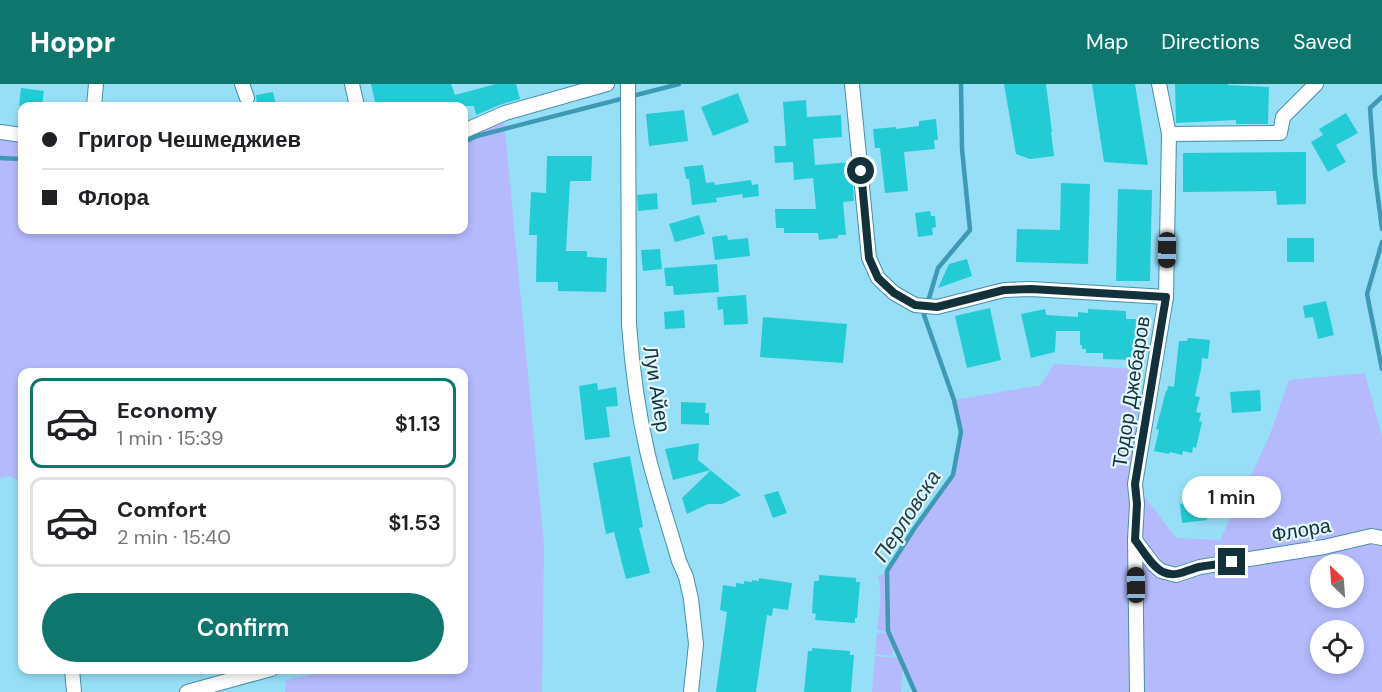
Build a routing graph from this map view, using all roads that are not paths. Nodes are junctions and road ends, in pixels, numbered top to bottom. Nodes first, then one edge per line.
1 (96, 84) edge
2 (242, 84) edge
3 (352, 84) edge
4 (607, 84) edge
5 (852, 84) edge
6 (1159, 84) edge
7 (1316, 84) edge
8 (628, 93) edge
9 (248, 98) dead end
10 (94, 102) edge
11 (356, 102) edge
12 (468, 129) edge
13 (0, 132) edge
14 (18, 134) edge
15 (1169, 134) junction
16 (1166, 297) junction
17 (1382, 538) edge
18 (1135, 540) junction
19 (72, 674) edge
20 (253, 674) edge
21 (74, 692) edge
22 (187, 692) edge
23 (691, 692) edge
24 (1137, 692) edge

1 - 10 street
2 - 9 street
3 - 11 street
4 - 12 street
5 - 16 street
6 - 15 street, Тодор Джебаров
7 - 15 street
8 - 23 street, Луи Айер
13 - 14 street
15 - 16 street, Тодор Джебаров
16 - 18 street, Тодор Джебаров
17 - 18 street, Флора
18 - 24 street, Тодор Джебаров
19 - 21 street
20 - 22 street

